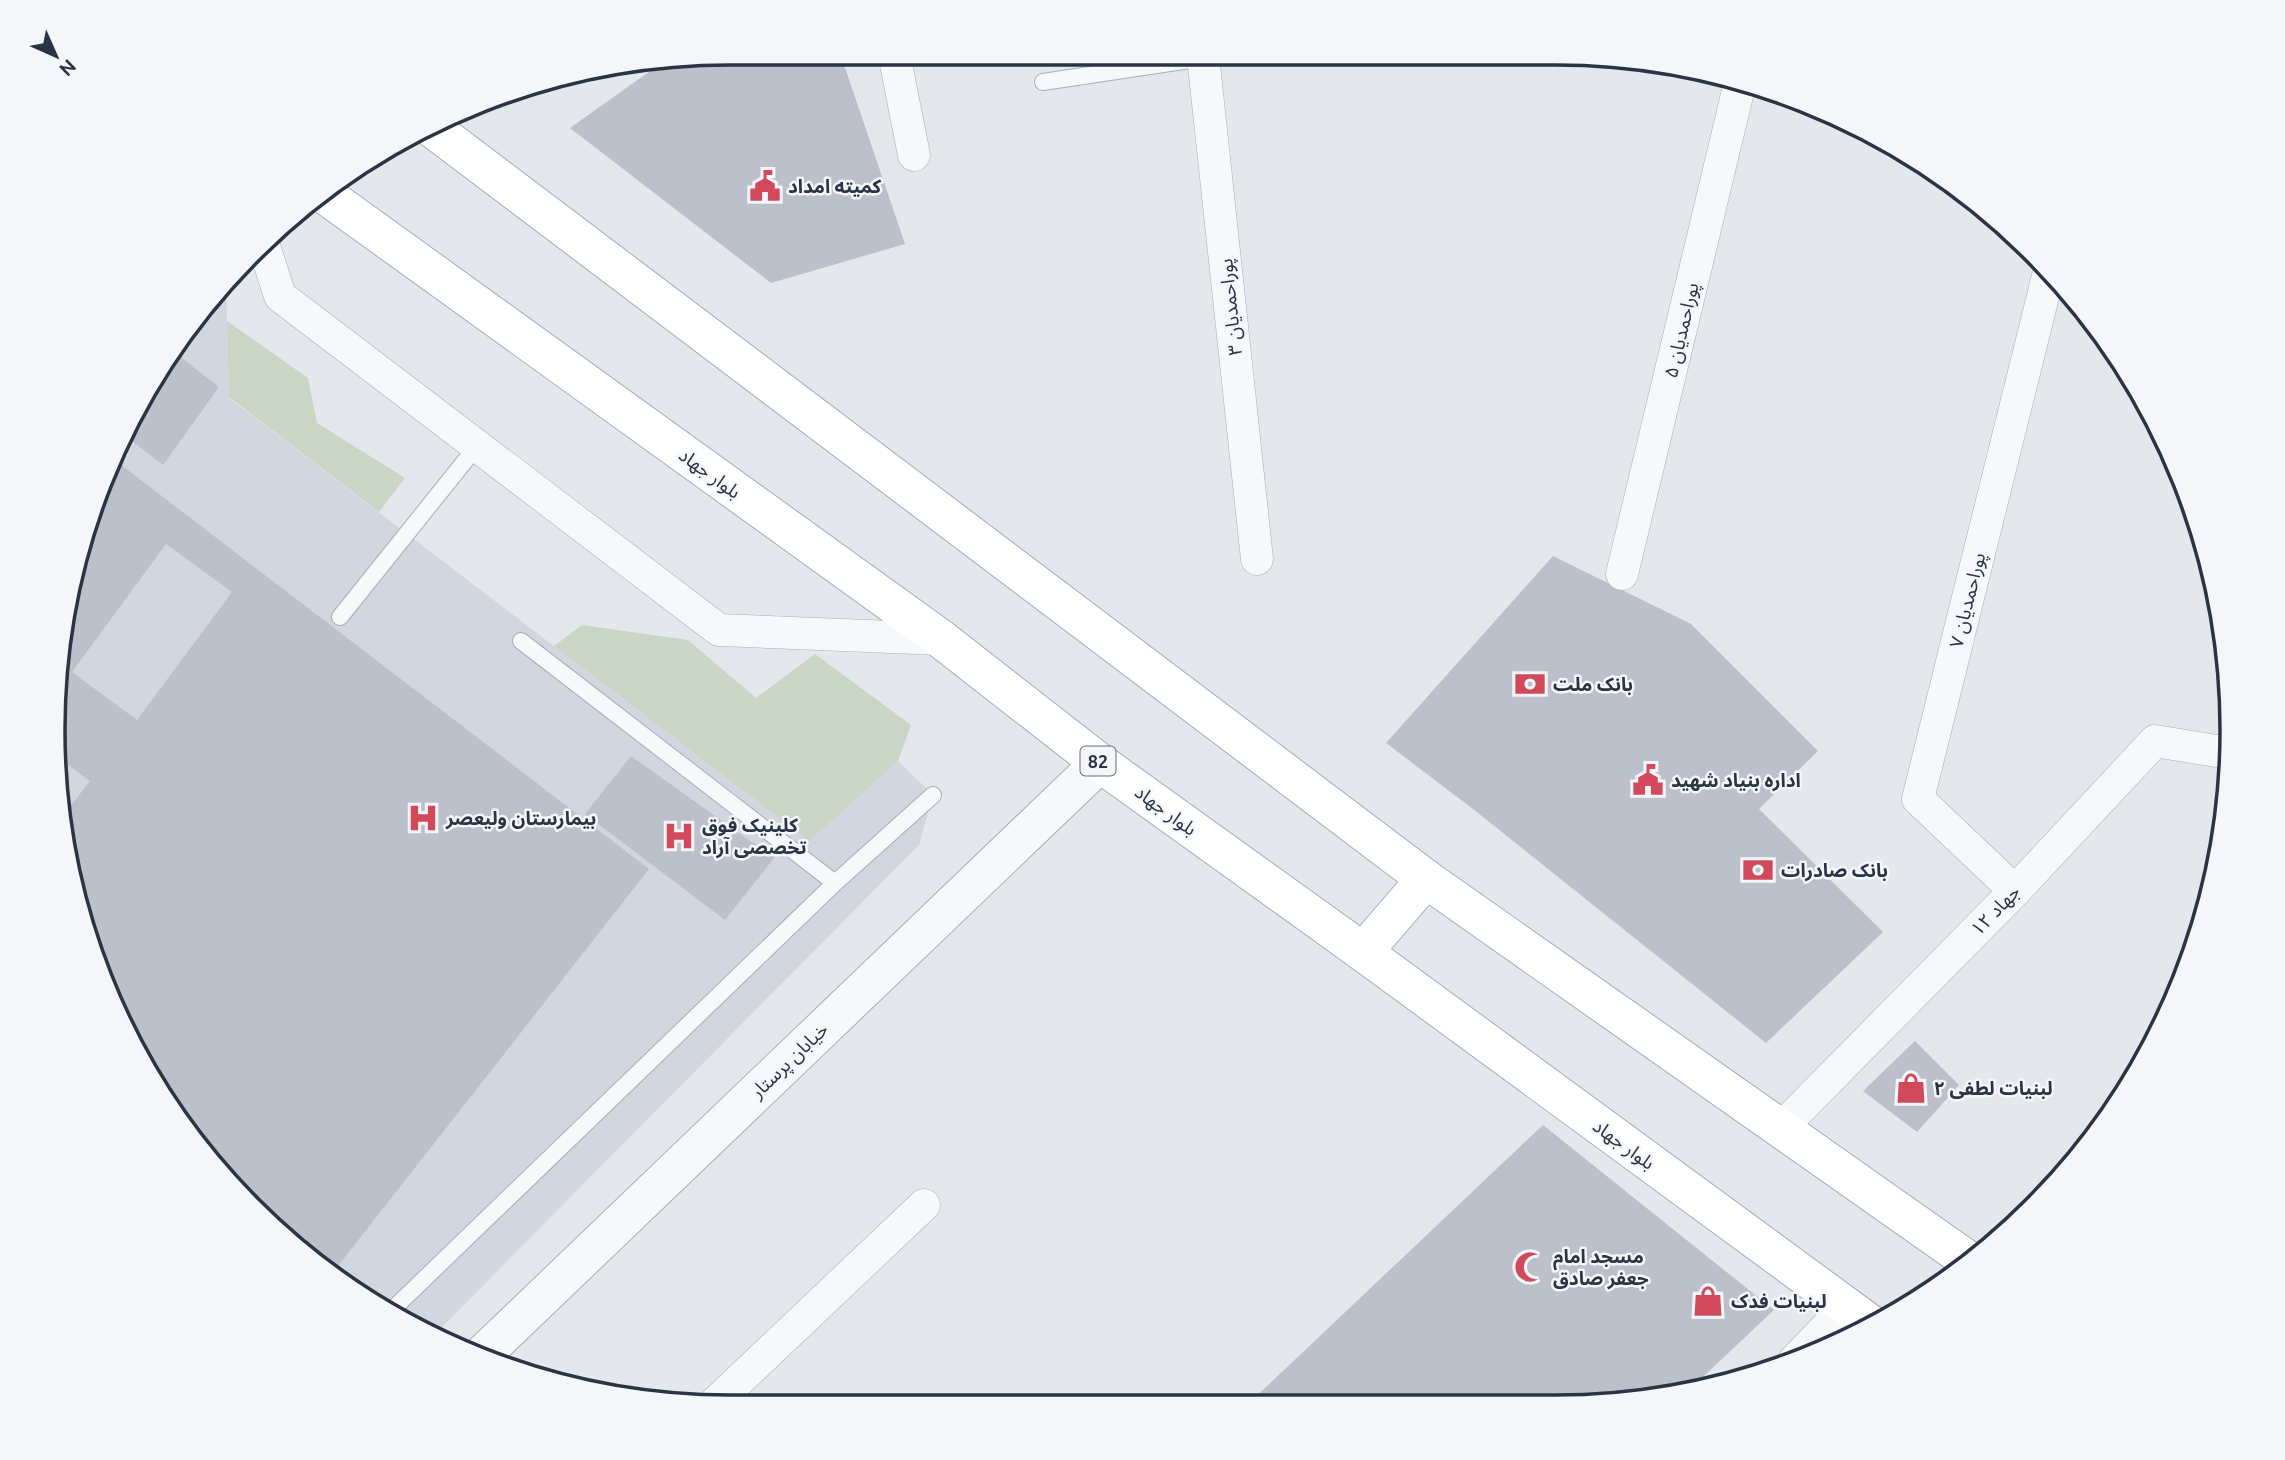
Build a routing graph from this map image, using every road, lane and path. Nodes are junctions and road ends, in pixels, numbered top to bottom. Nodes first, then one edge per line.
1 (896, 65) edge
2 (1152, 65) edge
3 (1204, 65) edge
4 (1043, 82) dead end
5 (1738, 90) edge
6 (438, 132) edge
7 (914, 155) dead end
8 (330, 198) edge
9 (267, 254) edge
10 (2046, 282) edge
11 (477, 446) junction
12 (1257, 559) dead end
13 (1622, 574) dead end
14 (340, 617) dead end
15 (941, 639) junction
16 (521, 641) dead end
17 (2220, 751) edge
18 (1100, 763) junction
19 (933, 795) dead end
20 (1426, 879) junction
21 (835, 884) junction
22 (2014, 891) junction
23 (1363, 952) junction
24 (1779, 1130) junction
25 (924, 1205) dead end
26 (1962, 1256) edge
27 (396, 1306) edge
28 (1859, 1317) edge
29 (1834, 1334) edge
30 (488, 1350) edge
31 (724, 1395) edge

1 - 7 street
2 - 4 lane
3 - 12 street, پوراحمدیان ۳
5 - 13 street, پوراحمدیان ۵
6 - 20 main road
8 - 15 main road, بلوار جهاد / 82
9 - 11 street
10 - 22 street, پوراحمدیان ۷
11 - 14 lane
11 - 15 street
15 - 18 main road, بلوار جهاد / 82
16 - 21 lane
17 - 22 street, جهاد ۱۲
18 - 23 main road, بلوار جهاد / 82
18 - 30 street, خیابان پرستار
19 - 21 lane
20 - 23 main road
20 - 24 main road
21 - 27 lane
22 - 24 street, جهاد ۱۲
23 - 28 main road, بلوار جهاد / 82
24 - 26 main road
25 - 31 street
28 - 29 street

